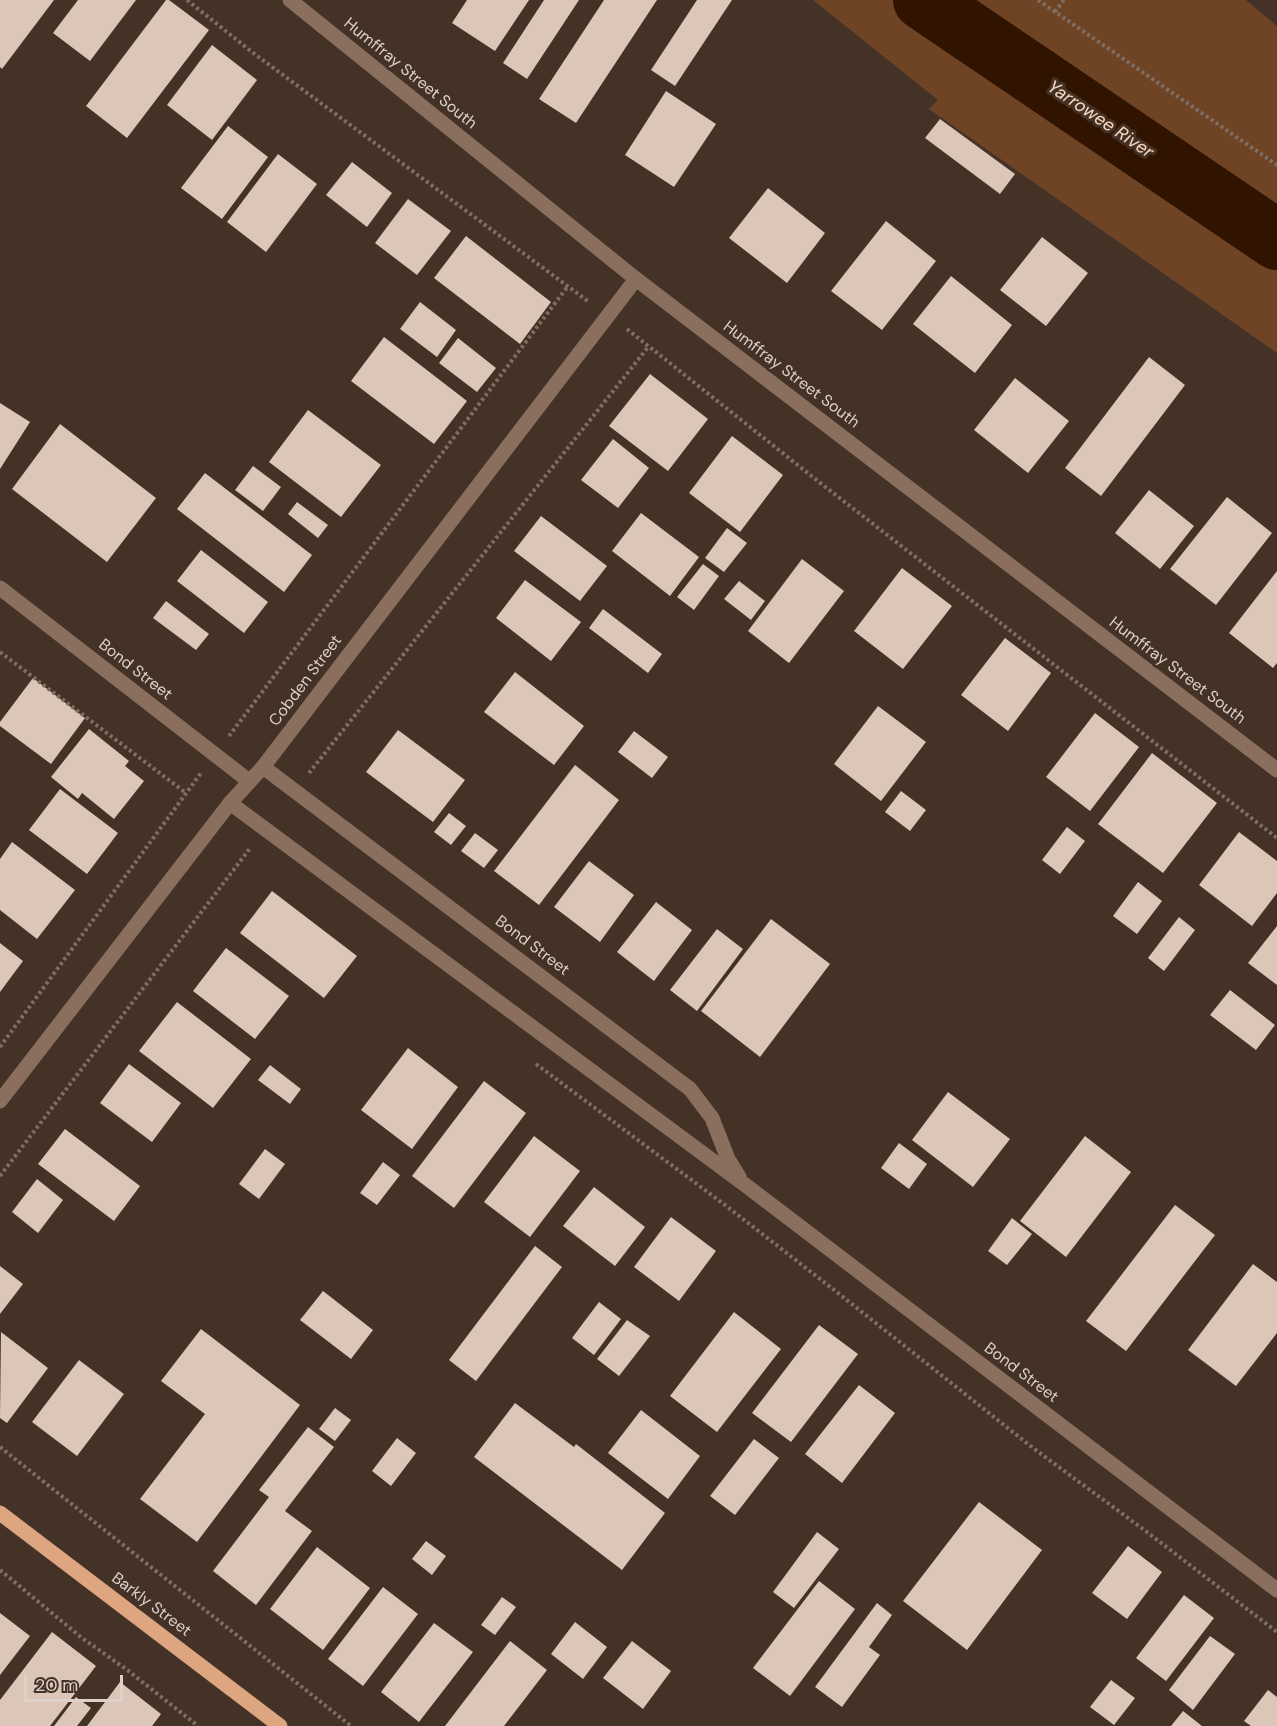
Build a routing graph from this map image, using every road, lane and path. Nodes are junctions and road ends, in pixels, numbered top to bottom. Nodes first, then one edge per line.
1 (187, 0) edge
2 (290, 0) edge
3 (1038, 0) edge
4 (1064, 0) edge
5 (1054, 12) junction
6 (1277, 165) edge
7 (636, 279) junction
8 (0, 588) edge
9 (0, 652) edge
10 (215, 755) junction
11 (263, 767) junction
12 (1277, 770) edge
13 (249, 781) junction
14 (295, 791) junction
15 (186, 793) junction
16 (231, 802) junction
17 (266, 828) junction
18 (1277, 838) edge
19 (0, 1047) edge
20 (0, 1101) edge
21 (0, 1176) edge
22 (744, 1184) junction
23 (725, 1205) dead end
24 (0, 1447) edge
25 (0, 1513) edge
26 (0, 1570) edge
27 (1277, 1590) edge
28 (1277, 1632) edge
29 (198, 1726) edge
30 (280, 1726) edge
31 (351, 1726) edge

1 - 10 path
2 - 7 street, Humffray Street South
3 - 5 path
4 - 5 path
5 - 6 path
7 - 11 street, Cobden Street
7 - 12 street, Humffray Street South
8 - 10 street, Bond Street
9 - 15 path
10 - 13 street, Bond Street
10 - 15 path
11 - 13 street, Cobden Street
11 - 14 street, Bond Street
13 - 16 street, Cobden Street
14 - 18 path
14 - 22 street, Bond Street
15 - 19 path
16 - 17 street, Bond Street
16 - 20 street, Cobden Street
17 - 21 path
17 - 22 street, Bond Street
22 - 27 street, Bond Street
23 - 28 path
24 - 31 path
25 - 30 main road, Barkly Street
26 - 29 path

